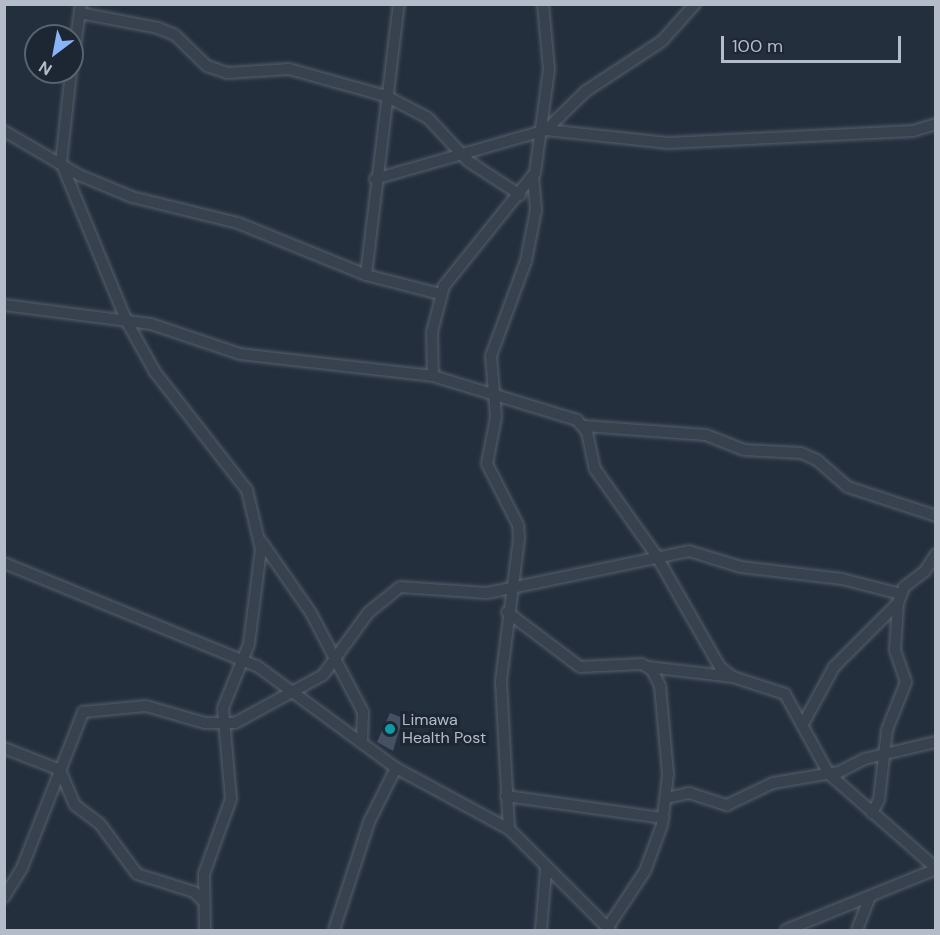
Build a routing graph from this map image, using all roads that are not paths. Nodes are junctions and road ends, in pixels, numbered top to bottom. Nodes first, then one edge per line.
1 (399, 4) edge
2 (543, 4) edge
3 (695, 4) edge
4 (80, 9) edge
5 (78, 24) edge
6 (70, 84) edge
7 (386, 96) junction
8 (936, 124) edge
9 (4, 131) edge
10 (542, 131) junction
11 (465, 156) junction
12 (61, 162) junction
13 (533, 176) junction
14 (375, 179) junction
15 (520, 195) junction
16 (366, 275) junction
17 (440, 294) junction
18 (4, 305) edge
19 (126, 320) junction
20 (433, 376) junction
21 (495, 399) junction
22 (585, 426) junction
23 (936, 516) edge
24 (256, 535) junction
25 (936, 554) edge
26 (656, 555) junction
27 (4, 563) edge
28 (511, 586) junction
29 (899, 599) junction
30 (507, 612) junction
31 (249, 644) junction
32 (241, 658) junction
33 (336, 662) junction
34 (257, 666) junction
35 (648, 666) junction
36 (733, 676) junction
37 (293, 693) junction
38 (803, 724) junction
39 (224, 725) junction
40 (936, 742) edge
41 (362, 743) junction
42 (4, 748) edge
43 (881, 757) junction
44 (396, 768) junction
45 (60, 770) junction
46 (829, 774) junction
47 (506, 796) junction
48 (667, 798) junction
49 (872, 813) junction
50 (663, 818) junction
51 (509, 829) junction
52 (936, 868) edge
53 (546, 869) junction
54 (4, 897) edge
55 (869, 898) junction
56 (202, 900) junction
57 (607, 929) edge
58 (205, 930) edge
59 (334, 930) edge
60 (541, 930) edge
61 (786, 930) edge
62 (857, 930) edge

1 - 7 street
2 - 10 street
3 - 10 street
4 - 5 street
4 - 7 street
6 - 12 street
7 - 11 street
7 - 14 street
8 - 10 street
9 - 12 street
10 - 11 street
10 - 13 street
11 - 14 street
11 - 15 street
12 - 16 street
12 - 19 street
13 - 15 street
13 - 21 street
14 - 16 street
15 - 17 street
16 - 17 street
17 - 20 street
18 - 19 street
19 - 20 street
19 - 24 street
20 - 21 street
21 - 22 street
21 - 28 street
22 - 23 street
22 - 26 street
24 - 31 street
24 - 33 street
25 - 29 street
26 - 28 street
26 - 29 street
26 - 36 street
27 - 32 street
28 - 30 street
28 - 33 street
29 - 38 street
29 - 43 street
30 - 35 street
30 - 47 street
31 - 32 street
31 - 34 street
32 - 34 street
32 - 39 street
33 - 37 street
33 - 41 street
34 - 37 street
35 - 36 street
35 - 48 street
36 - 38 street
37 - 39 street
37 - 41 street
38 - 46 street
39 - 45 street
39 - 56 street
40 - 43 street
41 - 44 street
42 - 45 street
43 - 46 street
43 - 49 street
44 - 51 street
44 - 59 street
45 - 54 street
45 - 56 street
46 - 48 street
46 - 49 street
47 - 50 street
47 - 51 street
48 - 50 street
49 - 52 street
50 - 57 street
51 - 53 street
52 - 55 street
53 - 57 street
53 - 60 street
55 - 61 street
55 - 62 street
56 - 58 street

